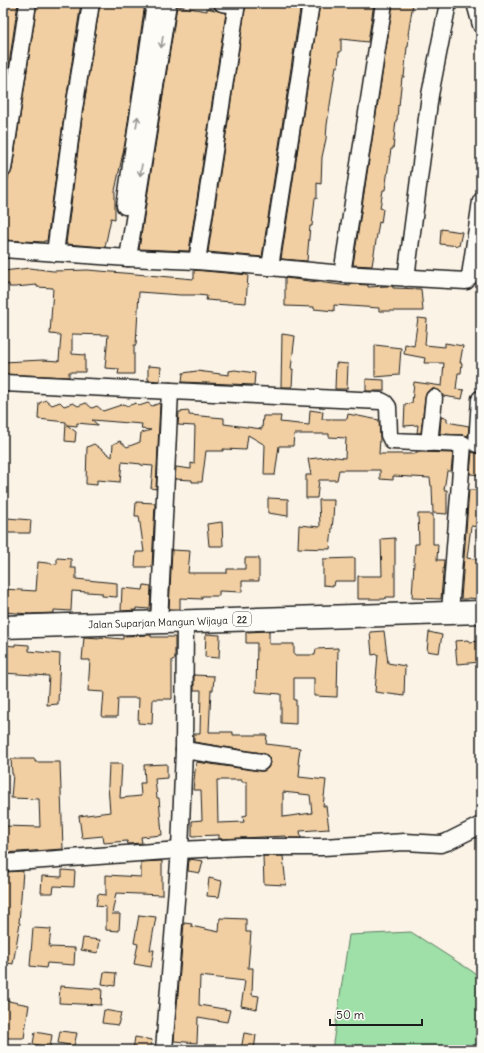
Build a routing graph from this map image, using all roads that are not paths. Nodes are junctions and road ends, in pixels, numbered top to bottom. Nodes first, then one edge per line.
1 (28, 3) edge
2 (91, 3) edge
3 (155, 3) edge
4 (168, 3) edge
5 (311, 3) edge
6 (384, 3) edge
7 (448, 3) edge
8 (475, 3) edge
9 (232, 4) edge
10 (481, 25) edge
11 (3, 170) edge
12 (481, 202) edge
13 (3, 249) edge
14 (56, 253) junction
15 (122, 258) junction
16 (197, 261) junction
17 (270, 267) junction
18 (342, 274) junction
19 (406, 278) junction
20 (3, 383) edge
21 (170, 391) junction
22 (434, 398) dead end
23 (480, 400) dead end
24 (429, 443) junction
25 (474, 444) edge
26 (450, 612) junction
27 (481, 612) edge
28 (185, 621) junction
29 (159, 623) junction
30 (3, 627) edge
31 (184, 750) junction
32 (261, 762) dead end
33 (481, 824) edge
34 (180, 850) junction
35 (3, 863) edge
36 (164, 1050) edge

1 - 11 street
2 - 14 street
15 -> 3 street
4 -> 15 street
5 - 17 street
6 - 18 street
7 - 19 street
8 - 10 street
9 - 16 street
12 - 19 street
13 - 14 street
14 - 15 street
15 - 16 street
16 - 17 street
17 - 18 street
18 - 19 street
20 - 21 street
21 - 24 street
21 - 29 street
22 - 24 street
23 - 25 street
24 - 25 street
25 - 26 street
26 - 27 highway, Jalan Suparjan Mangun Wijaya / 22
26 - 28 highway, Jalan Suparjan Mangun Wijaya / 22
28 - 29 highway, Jalan Suparjan Mangun Wijaya / 22
28 - 31 street
29 - 30 highway, Jalan Suparjan Mangun Wijaya / 22
31 - 32 street
31 - 34 street
33 - 34 street
34 - 35 street
34 - 36 street

